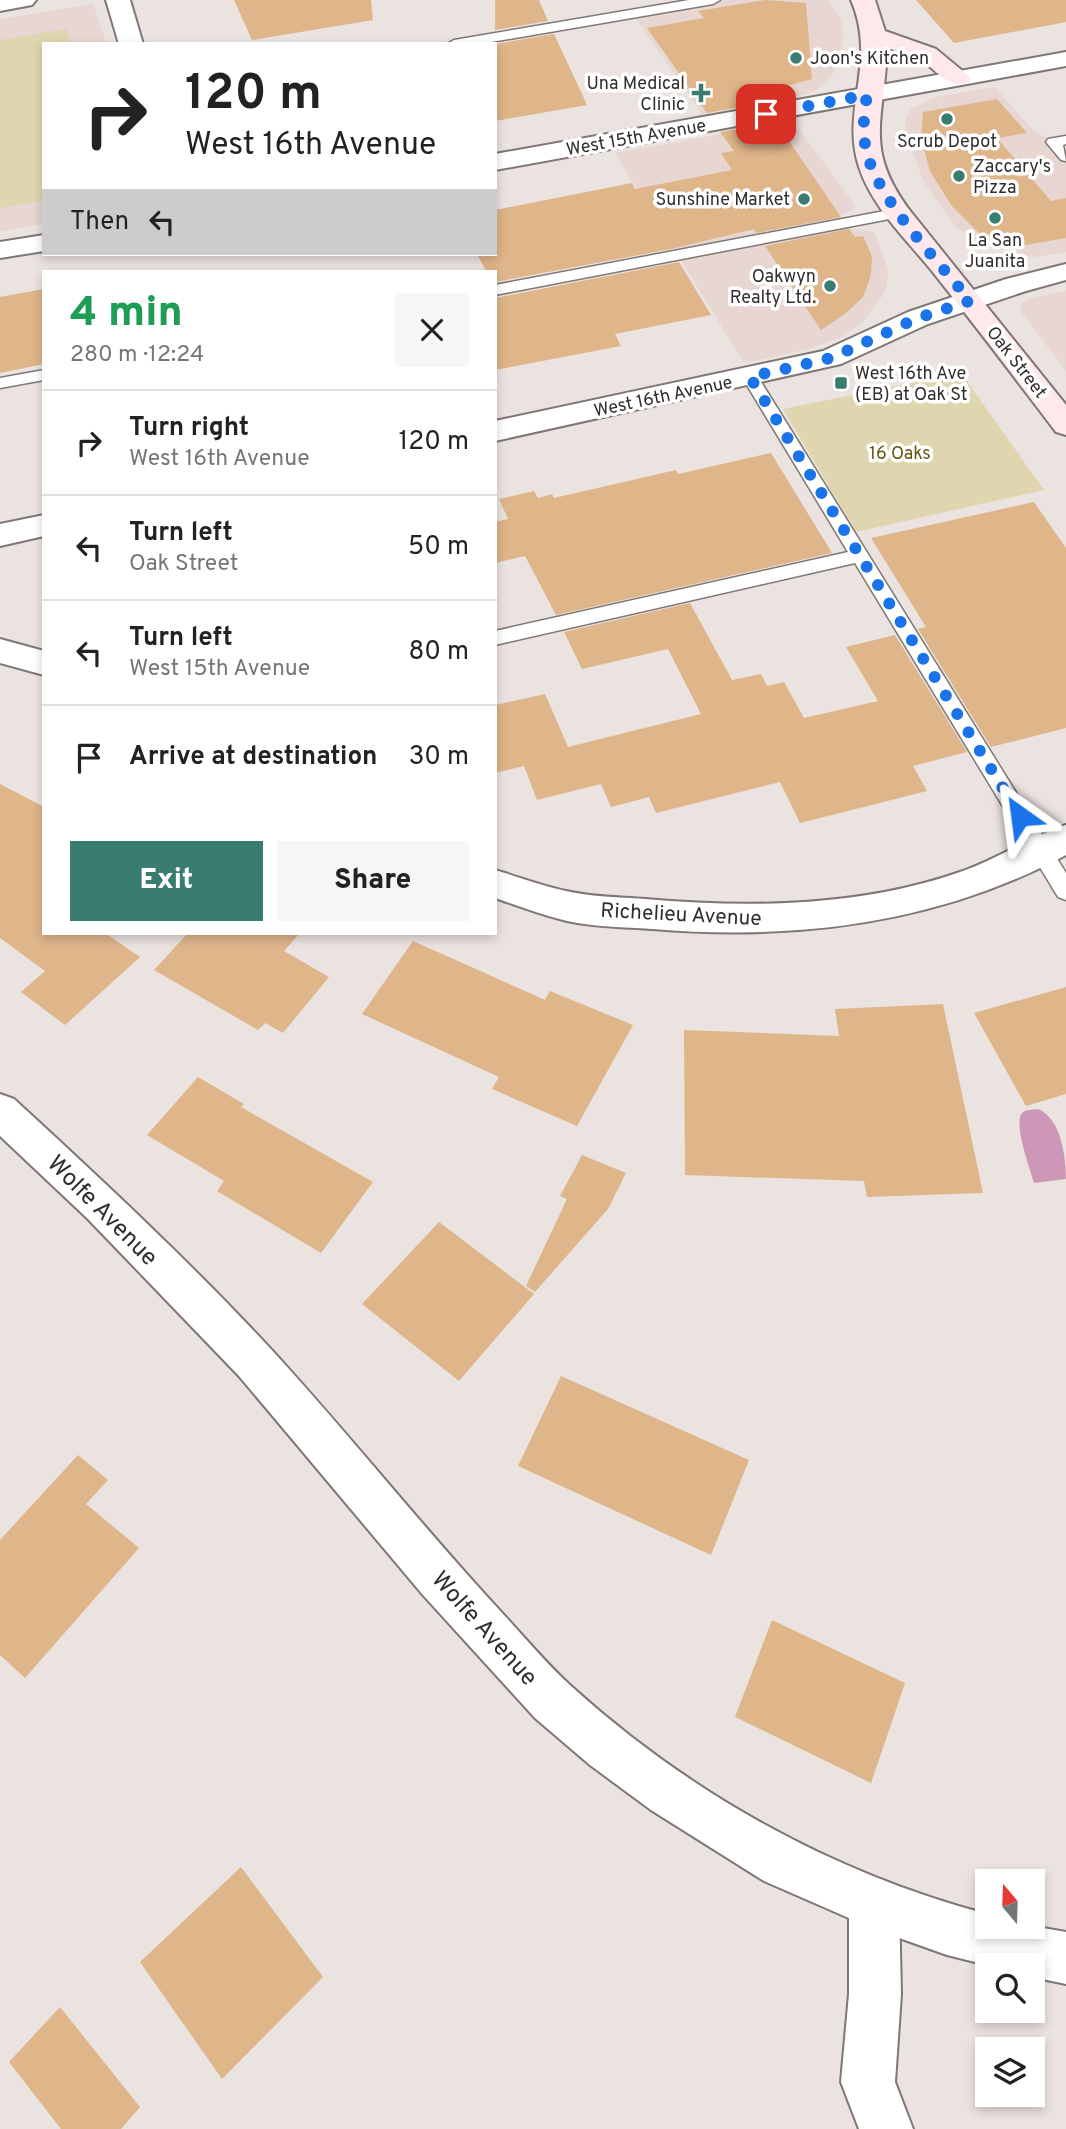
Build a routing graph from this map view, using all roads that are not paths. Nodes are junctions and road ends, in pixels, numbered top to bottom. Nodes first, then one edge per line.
1 (24, 0) edge
2 (118, 0) edge
3 (713, 0) edge
4 (863, 0) edge
5 (0, 4) edge
6 (876, 36) junction
7 (130, 42) edge
8 (466, 42) edge
9 (1066, 59) edge
10 (959, 78) junction
11 (867, 95) junction
12 (1066, 140) edge
13 (1066, 157) edge
14 (497, 162) edge
15 (900, 213) junction
16 (42, 243) edge
17 (0, 250) edge
18 (1066, 272) edge
19 (497, 290) edge
20 (970, 301) junction
21 (42, 375) edge
22 (750, 377) junction
23 (0, 383) edge
24 (1066, 425) edge
25 (497, 431) edge
26 (42, 525) edge
27 (0, 534) edge
28 (861, 555) junction
29 (497, 638) edge
30 (0, 651) edge
31 (42, 662) edge
32 (1054, 846) edge
33 (497, 885) edge
34 (1066, 891) edge
35 (0, 1111) edge
36 (874, 1904) junction
37 (1066, 1958) edge
38 (886, 2129) edge

1 - 5 street
2 - 7 street
3 - 8 lane
4 - 6 main road, Oak Street
6 - 10 main road
6 - 11 main road, Oak Street
9 - 10 street, West 15th Avenue
10 - 11 street, West 15th Avenue
11 - 14 street, West 15th Avenue
11 - 15 main road, Oak Street
12 - 13 lane
15 - 19 lane
15 - 20 main road, Oak Street
16 - 17 street
18 - 20 street, West 16th Avenue
20 - 22 street, West 16th Avenue
20 - 24 main road, Oak Street
21 - 23 lane
22 - 25 street, West 16th Avenue
22 - 28 lane
26 - 27 street
28 - 29 lane
28 - 32 lane
30 - 31 street
32 - 33 street, Richelieu Avenue
32 - 34 lane
35 - 36 street, Wolfe Avenue
36 - 37 street, Wolfe Avenue
36 - 38 street

